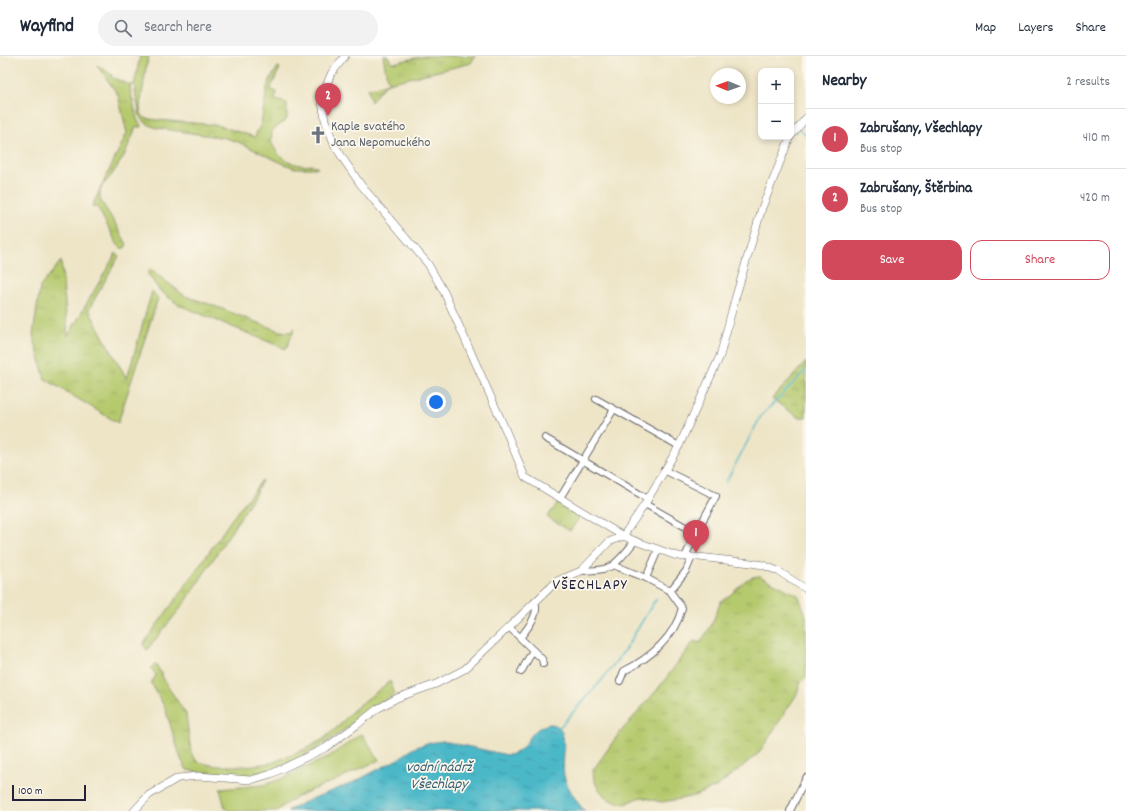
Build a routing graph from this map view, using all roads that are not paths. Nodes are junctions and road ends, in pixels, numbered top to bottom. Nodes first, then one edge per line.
1 (345, 56) edge
2 (806, 118) edge
3 (794, 132) edge
4 (789, 140) edge
5 (596, 399) dead end
6 (614, 410) junction
7 (545, 438) dead end
8 (679, 446) junction
9 (582, 460) junction
10 (664, 470) junction
11 (560, 498) junction
12 (646, 501) junction
13 (696, 533) junction
14 (623, 536) junction
15 (635, 541) junction
16 (658, 550) junction
17 (689, 557) junction
18 (613, 565) junction
19 (581, 570) junction
20 (646, 578) junction
21 (806, 589) edge
22 (670, 591) junction
23 (536, 602) junction
24 (509, 627) junction
25 (520, 638) junction
26 (533, 650) junction
27 (543, 664) dead end
28 (521, 672) dead end
29 (620, 681) dead end
30 (806, 778) edge
31 (800, 791) junction
32 (806, 794) edge
33 (134, 811) edge
34 (790, 811) edge

1 - 11 street
2 - 3 street
4 - 8 street
5 - 6 street
6 - 8 street
6 - 9 street
7 - 9 street
8 - 10 street
9 - 11 street
9 - 12 street
10 - 12 street
10 - 13 street
11 - 14 street
12 - 13 street
12 - 14 street
13 - 17 street
14 - 15 street
14 - 19 street
15 - 16 street
15 - 18 street
16 - 17 street
16 - 20 street
17 - 21 street
17 - 22 street
18 - 19 street
18 - 20 street
19 - 23 street
20 - 22 street
22 - 29 street
23 - 24 street
23 - 25 street
24 - 25 street
24 - 33 street
25 - 26 street
26 - 27 street
26 - 28 street
30 - 31 street
31 - 32 street
31 - 34 street

